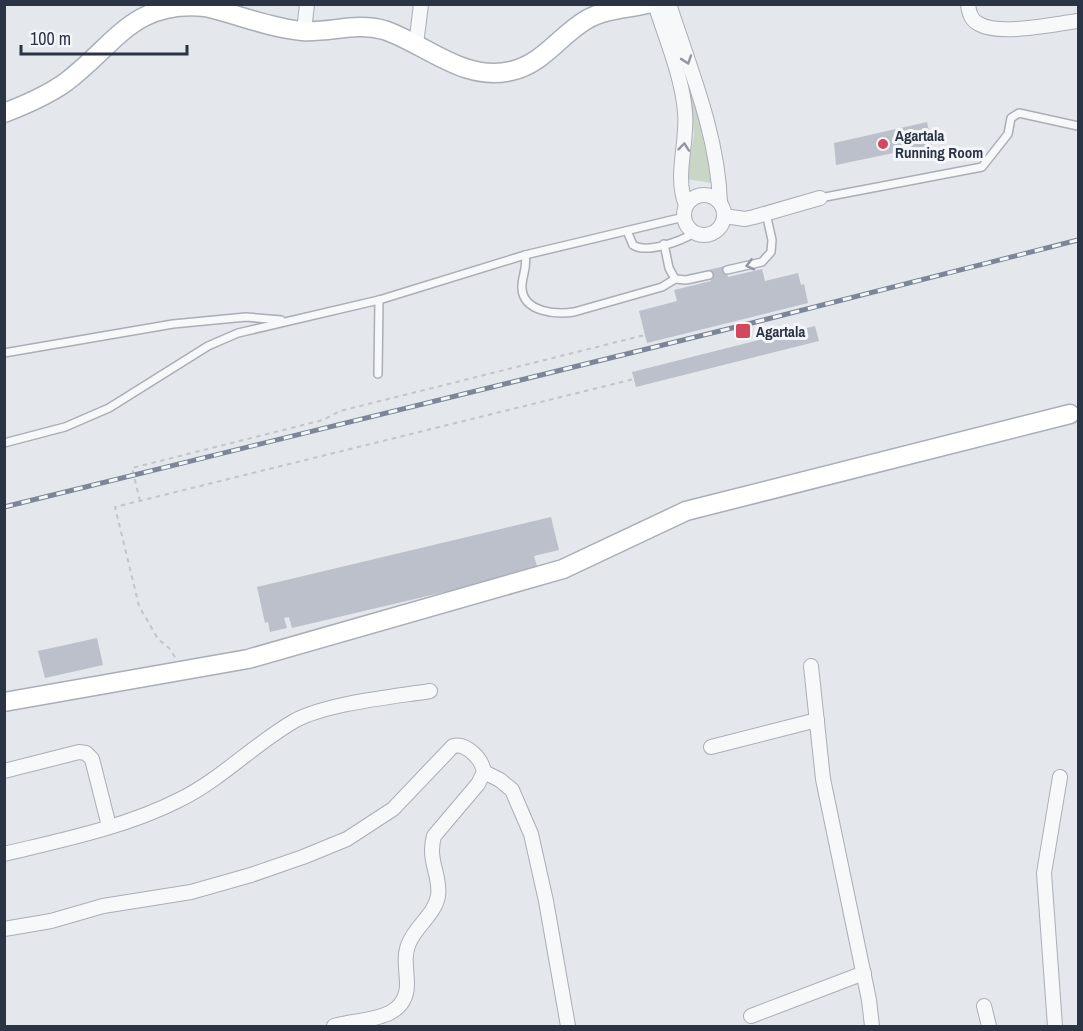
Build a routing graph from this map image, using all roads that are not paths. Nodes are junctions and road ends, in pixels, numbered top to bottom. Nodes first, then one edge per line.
1 (307, 4) edge
2 (421, 4) edge
3 (655, 4) edge
4 (669, 4) edge
5 (968, 4) edge
6 (646, 5) edge
7 (205, 6) edge
8 (1078, 21) edge
9 (304, 31) junction
10 (416, 45) junction
11 (4, 113) edge
12 (1078, 126) edge
13 (820, 198) joint
14 (722, 210) junction
15 (685, 211) junction
16 (766, 213) junction
17 (627, 231) junction
18 (694, 232) junction
19 (664, 244) junction
20 (525, 255) junction
21 (727, 270) dead end
22 (709, 275) dead end
23 (675, 279) junction
24 (379, 300) junction
25 (286, 321) junction
26 (4, 353) edge
27 (378, 374) dead end
28 (1070, 414) dead end
29 (4, 443) edge
30 (811, 666) dead end
31 (430, 691) dead end
32 (4, 702) edge
33 (817, 720) junction
34 (711, 747) dead end
35 (4, 771) edge
36 (484, 772) junction
37 (1060, 777) dead end
38 (109, 826) junction
39 (4, 854) edge
40 (4, 929) edge
41 (864, 973) junction
42 (984, 1006) dead end
43 (751, 1016) dead end
44 (334, 1026) edge
45 (568, 1026) edge
46 (872, 1026) edge
47 (989, 1026) edge
48 (1055, 1026) edge

1 - 9 street
2 - 10 street
15 -> 3 street
4 -> 14 street
5 - 8 street
6 - 10 street
7 - 9 street
7 - 11 street
9 - 10 street
12 - 13 lane
13 - 16 street
14 - 15 street
14 - 16 street
14 - 18 street
15 - 17 lane
15 - 18 street
16 -> 21 lane
17 - 19 lane
17 - 20 lane
18 - 19 lane
19 - 23 lane
20 - 23 lane
20 - 24 lane
22 - 23 lane
24 - 25 lane
24 - 27 lane
25 - 26 lane
25 - 29 lane
28 - 32 street
30 - 33 street
31 - 38 street
33 - 34 street
33 - 41 street
35 - 38 street
36 - 40 street
36 - 44 street
36 - 45 street
37 - 48 street
38 - 39 street
41 - 43 street
41 - 46 street
42 - 47 street

